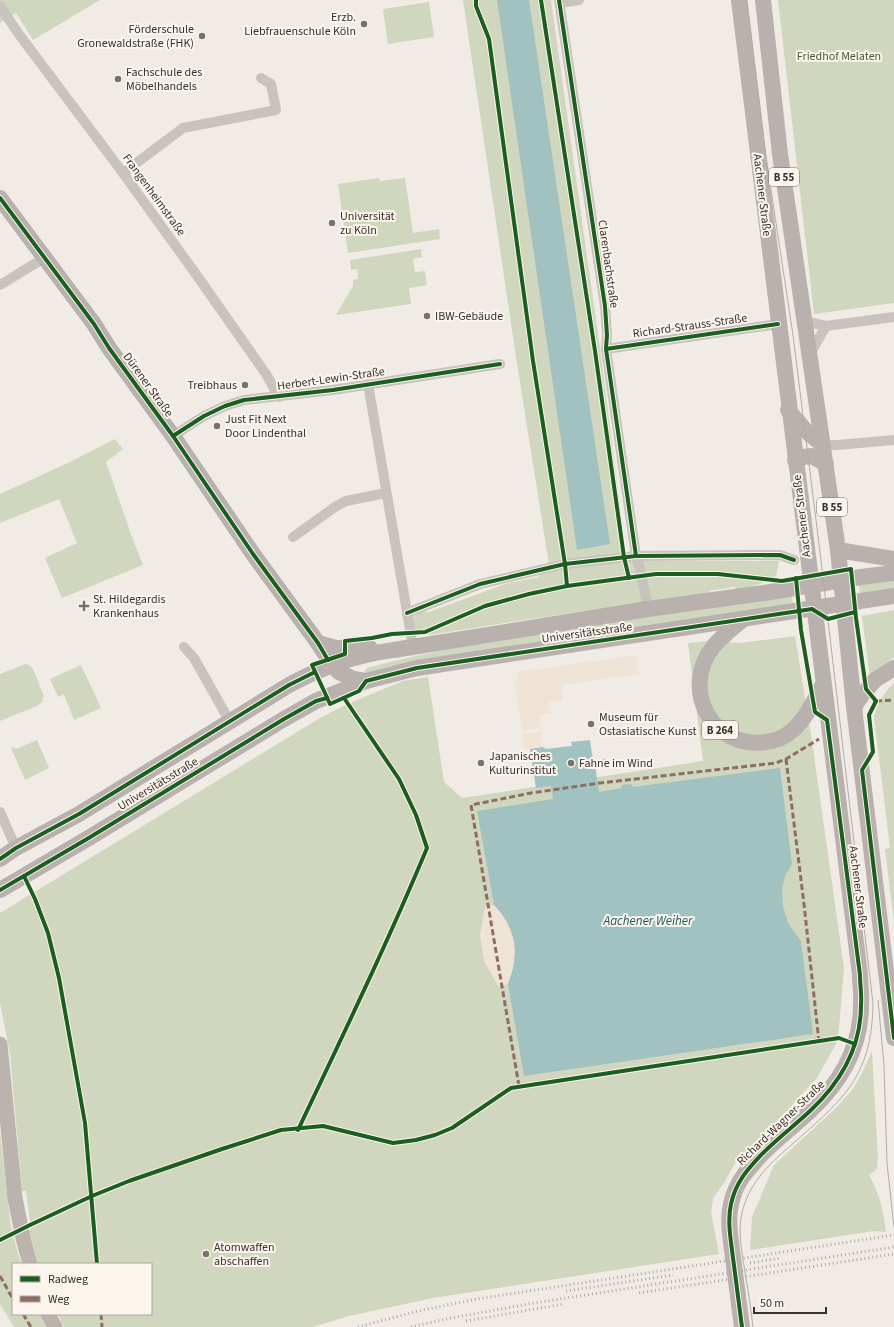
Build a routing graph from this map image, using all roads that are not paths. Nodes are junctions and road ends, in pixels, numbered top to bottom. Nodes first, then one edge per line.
1 (579, 0) edge
2 (738, 0) edge
3 (763, 0) edge
4 (560, 1) edge
5 (1, 11) edge
6 (261, 78) dead end
7 (123, 173) junction
8 (0, 198) edge
9 (44, 258) junction
10 (0, 284) edge
11 (894, 317) edge
12 (804, 321) junction
13 (778, 324) junction
14 (826, 326) junction
15 (606, 349) junction
16 (810, 354) junction
17 (500, 364) dead end
18 (368, 384) junction
19 (279, 397) junction
20 (788, 410) junction
21 (173, 436) junction
22 (894, 440) edge
23 (824, 445) junction
24 (795, 460) junction
25 (826, 464) junction
26 (386, 493) junction
27 (293, 537) dead end
28 (838, 550) junction
29 (636, 556) junction
30 (894, 559) edge
31 (794, 560) dead end
32 (894, 573) edge
33 (841, 580) junction
34 (809, 586) junction
35 (894, 596) edge
36 (843, 604) junction
37 (648, 609) junction
38 (812, 609) junction
39 (407, 613) junction
40 (742, 620) junction
41 (318, 643) junction
42 (184, 647) dead end
43 (406, 648) junction
44 (366, 655) junction
45 (332, 665) junction
46 (894, 668) edge
47 (366, 681) junction
48 (822, 686) junction
49 (316, 701) junction
50 (854, 706) junction
51 (230, 722) junction
52 (0, 812) edge
53 (79, 814) junction
54 (87, 839) junction
55 (16, 848) junction
56 (0, 859) edge
57 (0, 890) edge
58 (894, 1038) edge
59 (0, 1044) edge
60 (852, 1055) joint
61 (30, 1263) edge
62 (49, 1315) edge
63 (55, 1327) edge
64 (742, 1327) edge

1 - 4 street
2 - 13 main road, Aachener Straße / B 55
3 - 12 main road, Aachener Straße / B 55
4 - 15 street, Clarenbachstraße
5 - 7 street, Frangenheimstraße
6 - 7 street
7 - 19 street, Frangenheimstraße
8 - 9 main road, Dürener Straße
9 - 10 street
9 - 21 main road, Dürener Straße
11 - 14 street
12 - 14 street
12 - 16 main road, Aachener Straße / B 55
13 - 15 street, Richard-Strauss-Straße
13 - 20 main road, Aachener Straße / B 55
14 - 16 street
15 - 29 street, Clarenbachstraße
16 - 23 main road, Aachener Straße / B 55
17 - 18 street, Herbert-Lewin-Straße
18 - 19 street, Herbert-Lewin-Straße
18 - 26 street
19 - 21 street, Herbert-Lewin-Straße
20 - 23 main road
20 - 24 main road, Aachener Straße / B 55
21 - 41 main road, Dürener Straße
22 - 23 street
23 - 25 main road, Aachener Straße / B 55
24 - 25 main road
24 - 34 main road, Aachener Straße / B 55
25 - 28 main road, Aachener Straße / B 55
26 - 27 street
26 - 39 street
28 - 30 main road
28 - 33 main road, Aachener Straße / B 55
29 - 31 street
29 - 37 street, Clarenbachstraße
29 - 39 street
32 - 33 main road, Universitätsstraße
33 - 34 main road, Universitätsstraße
33 - 36 main road, Aachener Straße / B 55
34 - 37 main road, Universitätsstraße
34 - 38 main road, Aachener Straße / B 55
35 - 36 main road, Universitätsstraße
36 - 38 main road, Universitätsstraße
36 - 50 main road, Aachener Straße / B 55
37 - 43 main road, Universitätsstraße
38 - 40 main road, Universitätsstraße
38 - 48 main road, Aachener Straße / B 55
39 - 43 street
40 - 47 main road, Universitätsstraße
40 - 48 main road, B 264
41 - 43 main road
41 - 45 main road, Dürener Straße
42 - 51 street
43 - 44 main road, Universitätsstraße
44 - 45 main road, Universitätsstraße
44 - 47 main road
45 - 47 main road, Dürener Straße
45 - 49 main road
45 - 51 main road, Universitätsstraße
46 - 50 main road
47 - 49 main road, Universitätsstraße
48 - 60 main road, Aachener Straße / B 55
49 - 54 main road, Universitätsstraße
50 - 58 main road, Aachener Straße / B 55
51 - 53 main road, Universitätsstraße
52 - 55 street
53 - 54 main road
53 - 55 main road, Universitätsstraße
54 - 57 main road, Universitätsstraße
55 - 56 main road, Universitätsstraße
59 - 61 main road
60 - 64 main road, Richard-Wagner-Straße / B 55
62 - 63 main road

